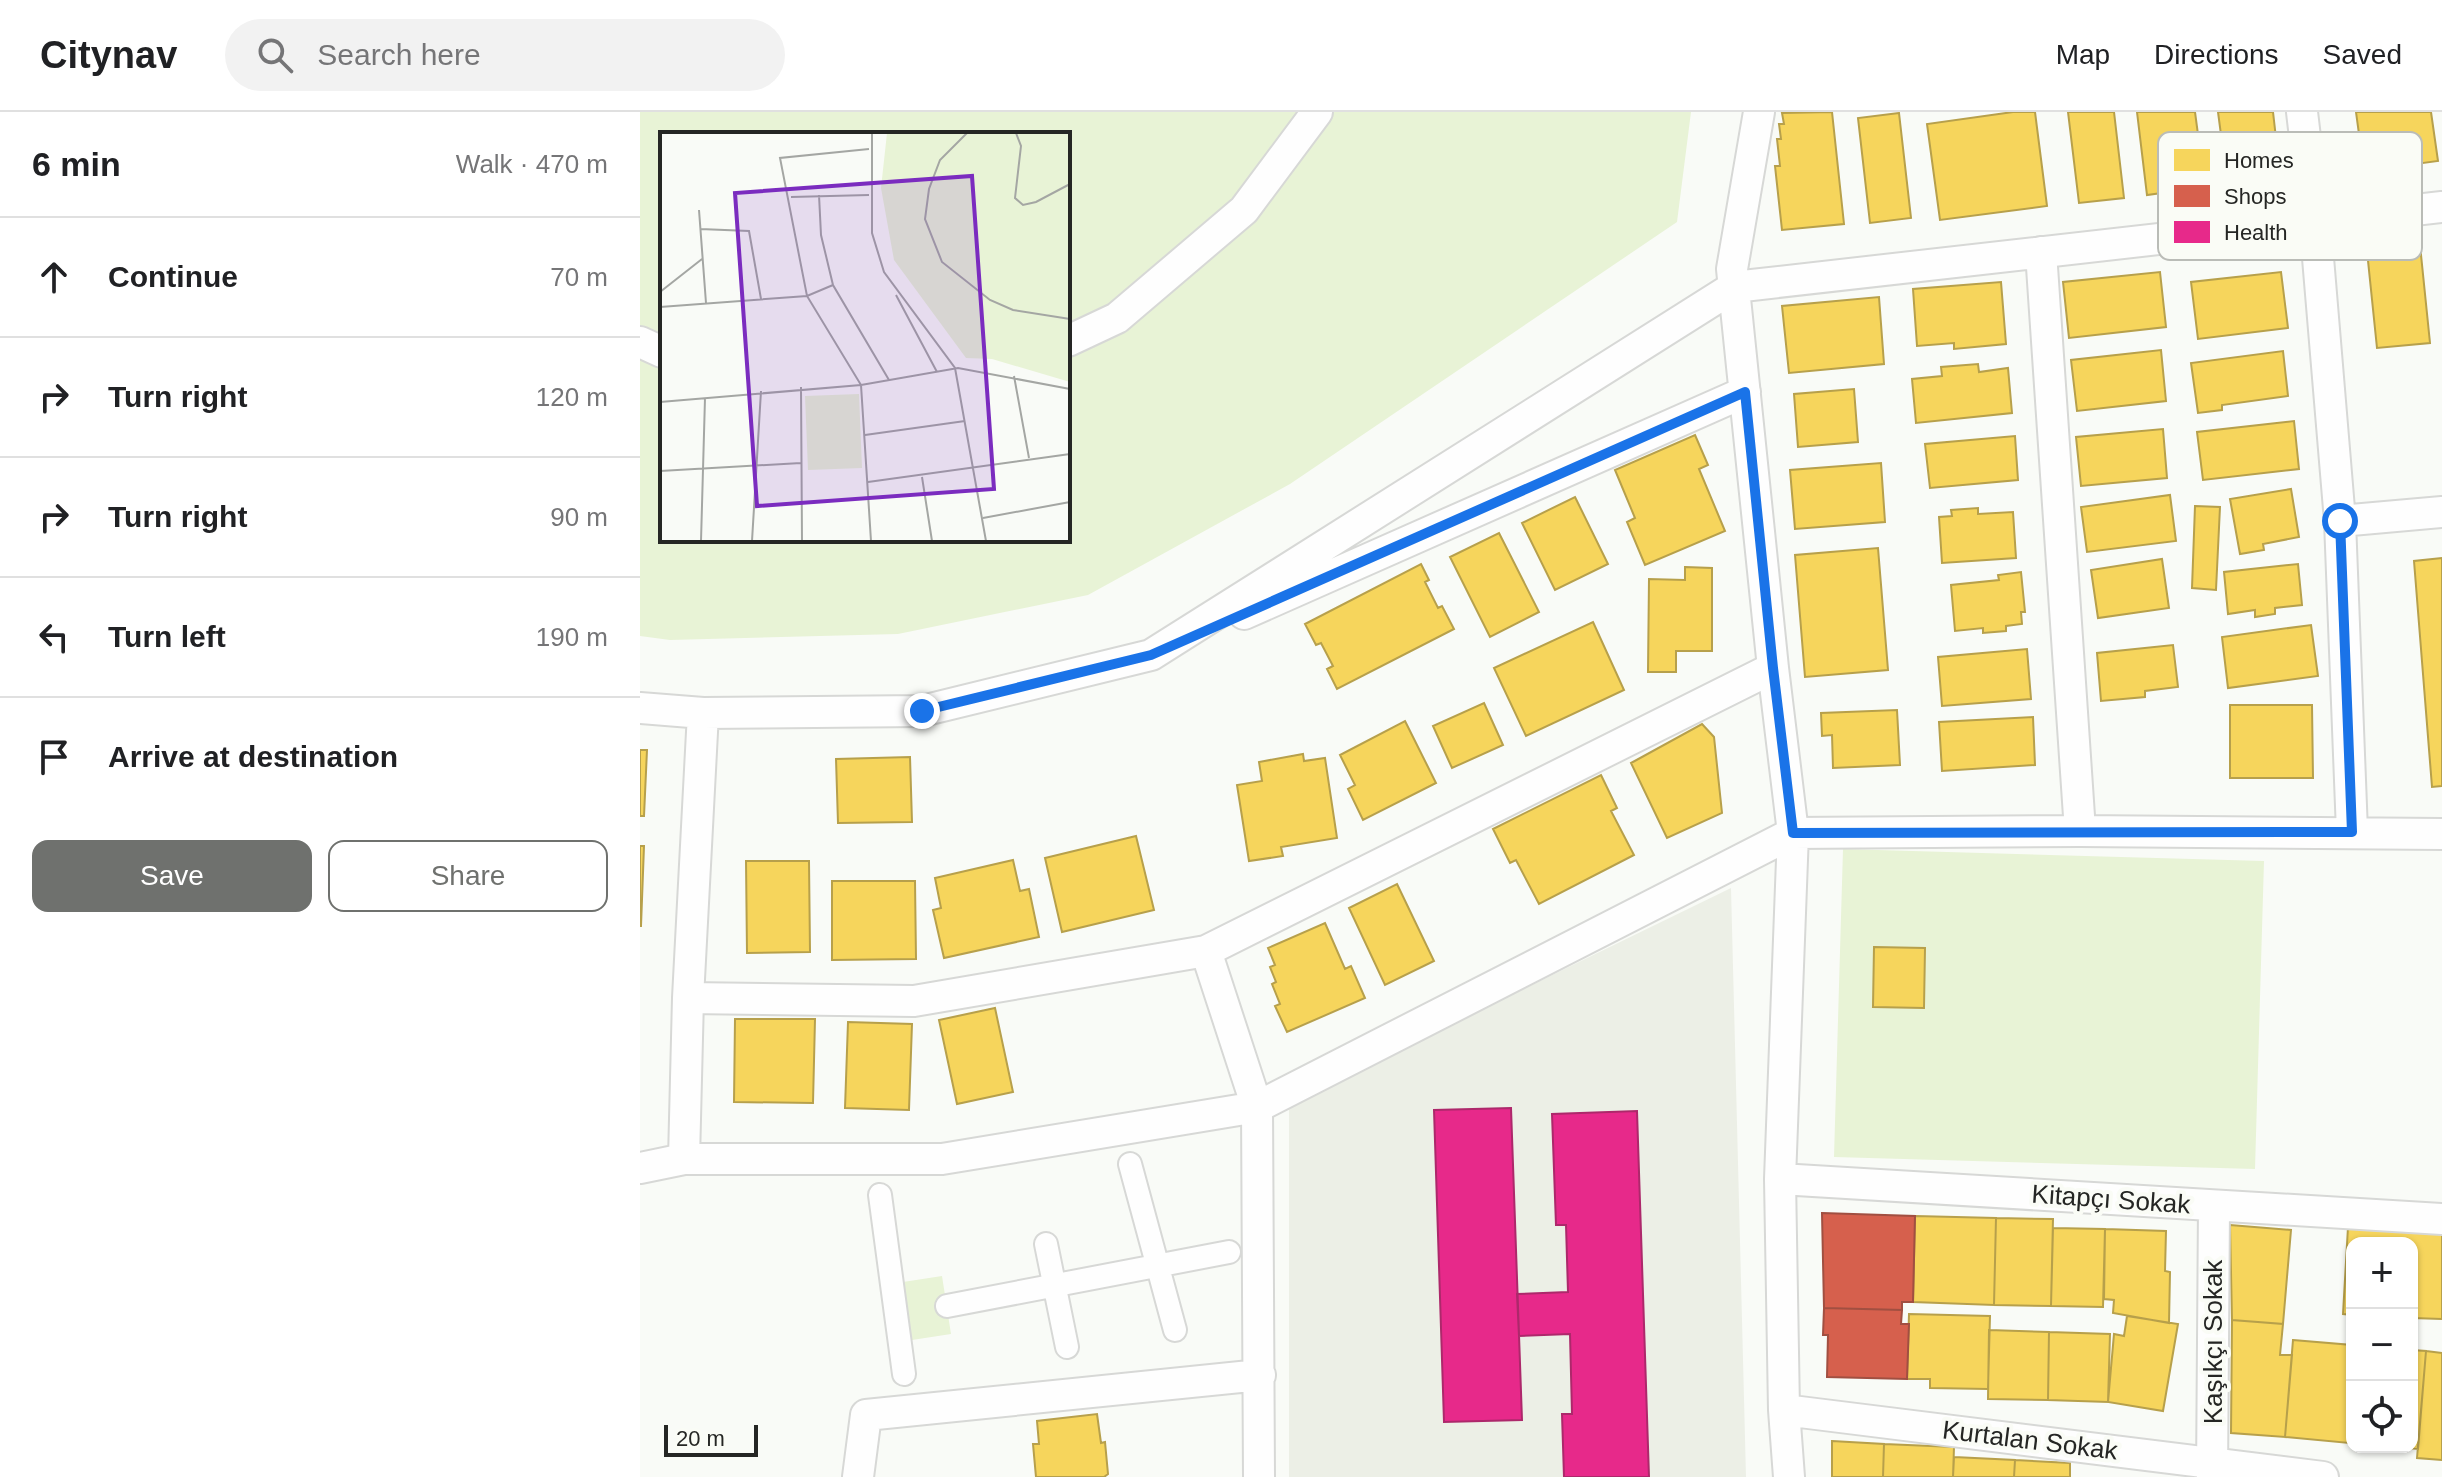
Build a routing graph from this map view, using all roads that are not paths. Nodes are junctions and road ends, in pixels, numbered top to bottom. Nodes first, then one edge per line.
1 (1317, 112) edge
2 (1759, 112) edge
3 (2302, 112) edge
4 (2304, 132) edge
5 (2442, 207) edge
6 (2422, 209) edge
7 (2158, 239) edge
8 (2041, 252) junction
9 (2317, 260) edge
10 (1734, 287) junction
11 (1070, 340) edge
12 (640, 342) edge
13 (660, 351) edge
14 (1745, 392) junction
15 (2442, 512) edge
16 (2340, 521) junction
17 (1151, 655) junction
18 (1773, 668) junction
19 (640, 708) edge
20 (703, 713) junction
21 (2080, 831) junction
22 (2352, 832) junction
23 (1793, 833) junction
24 (2442, 834) edge
25 (1206, 951) junction
26 (688, 998) junction
27 (1257, 1107) junction
28 (684, 1159) junction
29 (1130, 1164) dead end
30 (640, 1168) edge
31 (1780, 1179) junction
32 (880, 1195) dead end
33 (2214, 1206) junction
34 (2442, 1219) edge
35 (1046, 1244) dead end
36 (1229, 1252) dead end
37 (1157, 1266) junction
38 (1054, 1285) junction
39 (947, 1306) dead end
40 (1175, 1330) dead end
41 (1067, 1347) dead end
42 (904, 1374) dead end
43 (1260, 1375) junction
44 (1784, 1410) junction
45 (2213, 1470) edge
46 (858, 1477) edge
47 (1259, 1477) edge
48 (1789, 1477) edge
49 (2323, 1477) edge

1 - 11 street
2 - 10 street
3 - 4 street
5 - 6 street
7 - 8 street
8 - 10 street
8 - 21 street
9 - 16 street
10 - 14 street
10 - 17 street
12 - 13 street
14 - 17 street
14 - 18 street
15 - 16 street
16 - 22 street
17 - 20 street
18 - 23 street
18 - 25 street
19 - 20 street
20 - 26 street
21 - 22 street
21 - 23 street
22 - 24 street
23 - 27 street
23 - 31 street
25 - 26 street
25 - 27 street
26 - 28 street
27 - 28 street
27 - 43 street
28 - 30 street
29 - 37 street
31 - 33 street, Kitapçı Sokak
31 - 44 street
32 - 42 street
33 - 34 street, Kitapçı Sokak
33 - 45 street, Kaşıkçı Sokak
35 - 38 street
36 - 37 street
37 - 38 street
37 - 40 street
38 - 39 street
38 - 41 street
43 - 46 street
43 - 47 street
44 - 45 street, Kurtalan Sokak
44 - 48 street
45 - 49 street, Kurtalan Sokak

